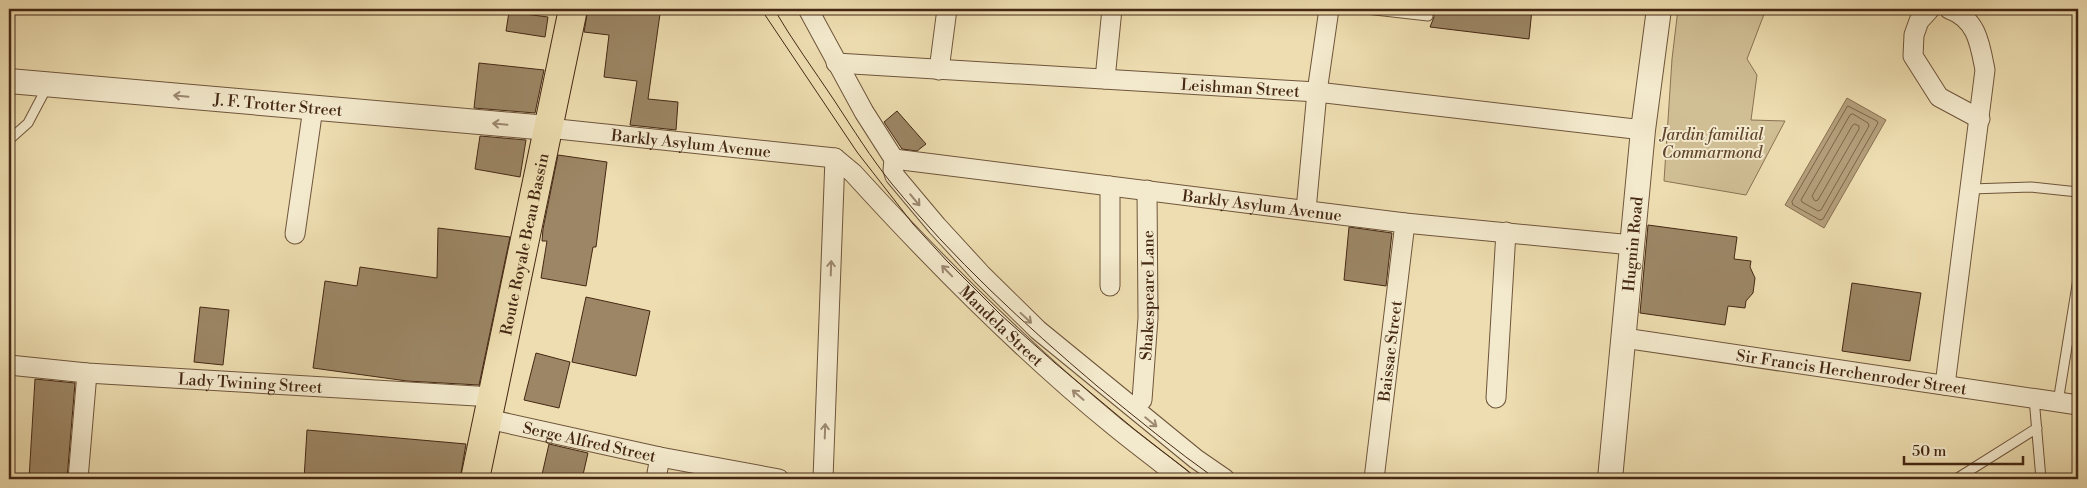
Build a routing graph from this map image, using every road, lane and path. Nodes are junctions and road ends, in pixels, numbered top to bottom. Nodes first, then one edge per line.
1 (573, 9) edge
2 (808, 9) edge
3 (946, 9) edge
4 (1112, 9) edge
5 (1329, 9) edge
6 (1366, 9) edge
7 (1659, 9) edge
8 (1930, 9) edge
9 (1949, 9) edge
10 (1428, 16) dead end
11 (836, 63) junction
12 (939, 70) junction
13 (1105, 79) junction
14 (9, 81) edge
15 (48, 84) junction
16 (1317, 92) junction
17 (313, 108) junction
18 (1980, 119) junction
19 (548, 128) junction
20 (1643, 130) junction
21 (9, 140) edge
22 (835, 158) junction
23 (894, 159) junction
24 (1110, 186) junction
25 (1971, 189) junction
26 (1147, 190) junction
27 (2078, 192) edge
28 (1306, 210) junction
29 (1405, 223) junction
30 (1506, 232) junction
31 (295, 234) dead end
32 (1632, 246) junction
33 (2078, 280) edge
34 (1110, 286) dead end
35 (1624, 338) junction
36 (9, 365) edge
37 (87, 373) junction
38 (1946, 385) junction
39 (1496, 398) dead end
40 (2034, 398) junction
41 (1142, 400) dead end
42 (2058, 402) junction
43 (2078, 405) edge
44 (490, 408) junction
45 (2037, 428) junction
46 (660, 457) junction
47 (770, 478) edge
48 (78, 479) edge
49 (475, 479) edge
50 (656, 479) edge
51 (823, 479) edge
52 (1182, 479) edge
53 (1224, 479) edge
54 (1374, 479) edge
55 (1610, 479) edge
56 (1956, 479) edge
57 (2041, 479) edge

1 - 19 main road, Route Royale Beau Bassin
2 - 11 street
3 - 12 street
4 - 13 street
5 - 16 street
6 - 10 lane
7 - 20 street, Hugnin Road
8 - 18 street
9 - 18 street
11 - 12 street, Leishman Street
11 - 23 street
12 - 13 street, Leishman Street
13 - 16 street, Leishman Street
14 - 15 street, J. F. Trotter Street
17 -> 15 street, J. F. Trotter Street
15 - 21 lane
16 - 20 street, Leishman Street
16 - 28 street
19 -> 17 street, J. F. Trotter Street
17 - 31 street
18 - 25 street
19 - 22 street, Barkly Asylum Avenue
19 - 44 main road, Route Royale Beau Bassin
20 - 32 street, Hugnin Road
51 -> 22 street
52 -> 22 street, Mandela Street
23 - 24 street, Barkly Asylum Avenue
23 -> 53 street
24 - 26 street, Barkly Asylum Avenue
24 - 34 street
25 - 27 lane
25 - 38 street
26 - 28 street, Barkly Asylum Avenue
26 - 41 street, Shakespeare Lane
28 - 29 street, Barkly Asylum Avenue
29 - 30 street, Barkly Asylum Avenue
29 - 54 street, Baissac Street
30 - 32 street, Barkly Asylum Avenue
30 - 39 street
32 - 35 street, Hugnin Road
33 - 42 lane
35 - 38 street, Sir Francis Herchenroder Street
35 - 55 street, Hugnin Road
36 - 37 street, Lady Twining Street
37 - 44 street, Lady Twining Street
37 - 48 street
38 - 40 street, Sir Francis Herchenroder Street
40 - 42 street, Sir Francis Herchenroder Street
40 - 45 lane
42 - 43 street, Sir Francis Herchenroder Street
44 - 46 street, Serge Alfred Street
44 - 49 main road, Route Royale Beau Bassin
45 - 56 lane
45 - 57 lane
46 - 47 street, Serge Alfred Street
46 - 50 street

